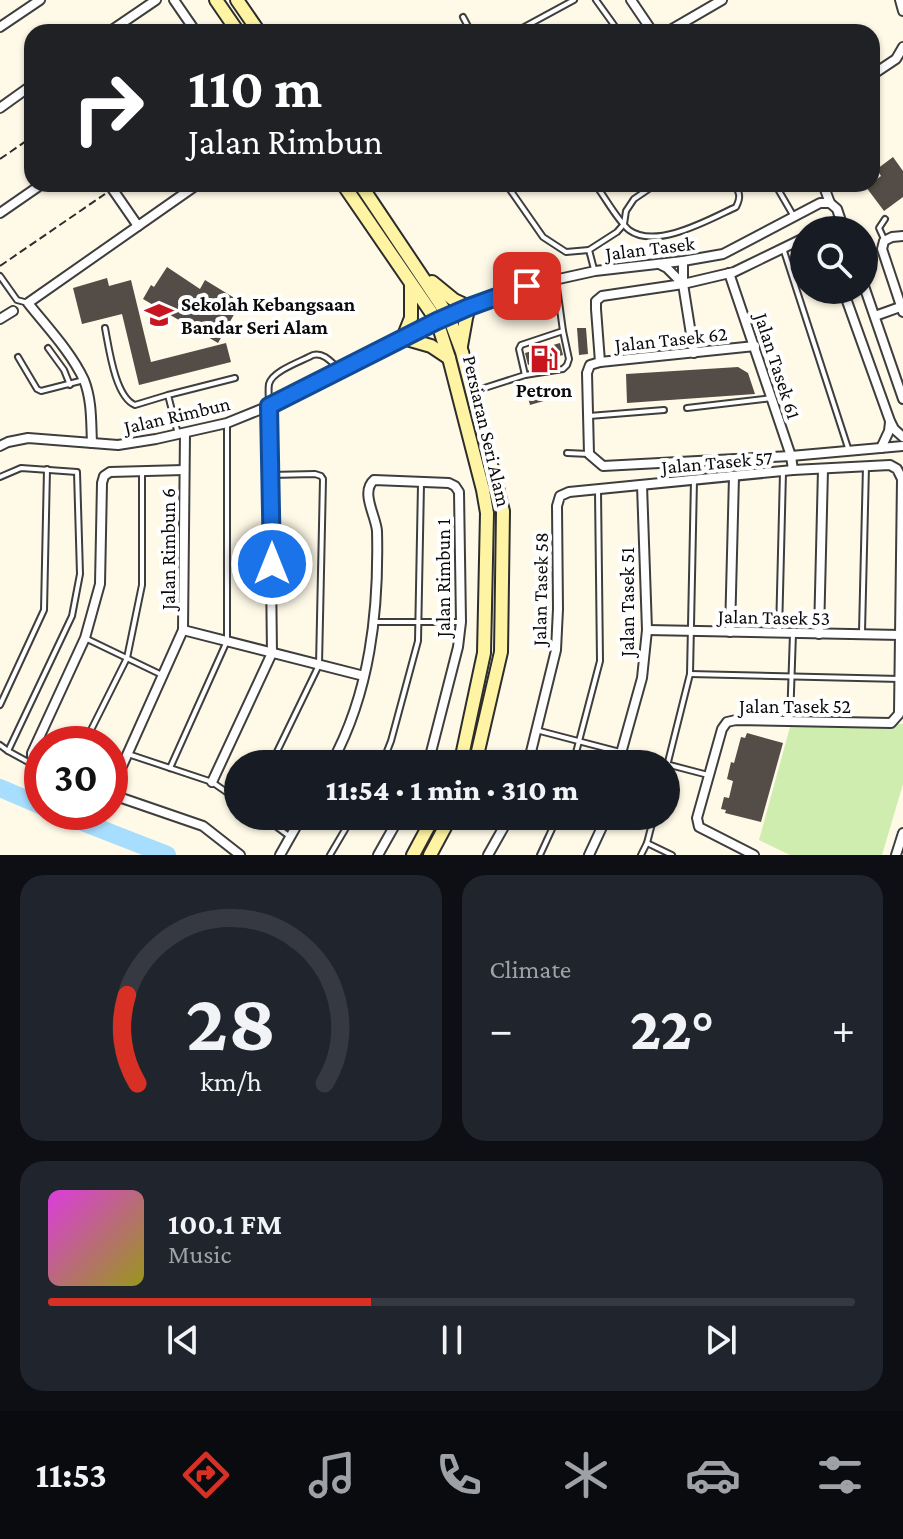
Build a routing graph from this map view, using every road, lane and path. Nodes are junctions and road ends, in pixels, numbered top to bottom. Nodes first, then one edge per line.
1 (40, 0) edge
2 (156, 0) edge
3 (174, 0) edge
4 (216, 0) edge
5 (237, 0) edge
6 (574, 0) edge
7 (596, 0) edge
8 (631, 0) edge
9 (722, 0) edge
10 (900, 0) edge
11 (903, 11) edge
12 (463, 17) dead end
13 (121, 24) edge
14 (190, 24) edge
15 (232, 24) edge
16 (254, 24) edge
17 (467, 24) edge
18 (530, 24) edge
19 (613, 24) edge
20 (647, 24) edge
21 (681, 24) edge
22 (0, 27) edge
23 (903, 47) edge
24 (900, 57) edge
25 (880, 70) edge
26 (24, 91) edge
27 (0, 108) edge
28 (24, 142) edge
29 (0, 159) edge
30 (30, 192) edge
31 (103, 192) edge
32 (115, 192) edge
33 (187, 192) edge
34 (348, 192) edge
35 (365, 192) edge
36 (512, 192) edge
37 (601, 192) edge
38 (644, 192) edge
39 (739, 192) edge
40 (780, 192) edge
41 (826, 192) edge
42 (830, 203) junction
43 (0, 213) edge
44 (793, 216) edge
45 (796, 216) edge
46 (839, 216) edge
47 (790, 219) edge
48 (885, 219) dead end
49 (624, 224) junction
50 (138, 226) junction
51 (903, 236) edge
52 (884, 241) junction
53 (790, 244) edge
54 (783, 247) junction
55 (589, 250) junction
56 (701, 258) junction
57 (683, 261) junction
58 (657, 264) junction
59 (0, 266) edge
60 (416, 268) junction
61 (595, 271) junction
62 (729, 273) junction
63 (0, 276) edge
64 (556, 280) junction
65 (410, 283) junction
66 (683, 284) junction
67 (28, 303) junction
68 (848, 304) edge
69 (871, 304) edge
70 (469, 307) junction
71 (902, 308) edge
72 (13, 311) dead end
73 (875, 316) junction
74 (0, 319) edge
75 (443, 319) junction
76 (105, 328) dead end
77 (563, 331) junction
78 (403, 338) junction
79 (755, 346) junction
80 (48, 348) dead end
81 (461, 349) junction
82 (694, 353) junction
83 (18, 357) dead end
84 (449, 358) junction
85 (600, 362) junction
86 (340, 370) junction
87 (525, 375) junction
88 (235, 378) dead end
89 (84, 380) junction
90 (70, 385) junction
91 (472, 391) junction
92 (168, 395) junction
93 (772, 398) junction
94 (903, 399) edge
95 (269, 406) junction
96 (687, 408) dead end
97 (664, 410) dead end
98 (589, 416) junction
99 (890, 421) junction
100 (227, 423) junction
101 (181, 434) junction
102 (903, 437) edge
103 (92, 443) junction
104 (0, 446) edge
105 (903, 446) edge
106 (881, 448) junction
107 (849, 451) junction
108 (567, 453) dead end
109 (791, 456) junction
110 (591, 457) junction
111 (866, 466) junction
112 (47, 469) junction
113 (823, 469) junction
114 (184, 470) junction
115 (793, 470) junction
116 (142, 471) junction
117 (783, 472) junction
118 (271, 475) junction
119 (734, 476) junction
120 (0, 477) edge
121 (694, 480) junction
122 (421, 482) junction
123 (642, 485) junction
124 (598, 489) junction
125 (557, 506) joint
126 (375, 622) junction
127 (418, 622) junction
128 (461, 622) junction
129 (183, 630) junction
130 (647, 630) junction
131 (690, 631) junction
132 (730, 632) junction
133 (779, 633) junction
134 (793, 633) junction
135 (819, 634) junction
136 (862, 635) junction
137 (901, 635) edge
138 (85, 638) junction
139 (227, 641) junction
140 (272, 653) junction
141 (127, 658) junction
142 (319, 665) junction
143 (690, 674) junction
144 (164, 676) junction
145 (364, 676) junction
146 (792, 677) junction
147 (901, 679) junction
148 (0, 705) edge
149 (790, 721) junction
150 (44, 726) edge
151 (93, 726) edge
152 (536, 730) junction
153 (579, 741) junction
154 (0, 745) edge
155 (278, 750) edge
156 (337, 750) edge
157 (387, 750) edge
158 (432, 750) edge
159 (462, 750) edge
160 (478, 750) edge
161 (531, 750) edge
162 (577, 750) edge
163 (613, 750) edge
164 (622, 750) edge
165 (671, 750) edge
166 (8, 751) junction
167 (128, 754) joint
168 (24, 761) edge
169 (170, 768) junction
170 (680, 769) edge
171 (709, 775) junction
172 (212, 782) junction
173 (224, 790) edge
174 (128, 800) edge
175 (281, 830) edge
176 (294, 830) edge
177 (345, 830) edge
178 (392, 830) edge
179 (426, 830) edge
180 (443, 830) edge
181 (502, 830) edge
182 (552, 830) edge
183 (601, 830) edge
184 (650, 830) edge
185 (903, 833) edge
186 (290, 837) junction
187 (647, 843) junction
188 (240, 855) edge
189 (280, 855) edge
190 (330, 855) edge
191 (378, 855) edge
192 (413, 855) edge
193 (430, 855) edge
194 (488, 855) edge
195 (540, 855) edge
196 (589, 855) edge
197 (641, 855) edge
198 (672, 855) edge
199 (754, 855) edge
200 (896, 855) edge

1 - 22 street
2 - 13 street
3 - 14 street
4 - 15 main road
5 - 16 main road
6 - 18 lane
7 - 19 lane
8 - 20 street
9 - 21 street
10 - 11 street
12 - 17 lane
23 - 24 street
24 - 25 street
26 - 27 street
28 - 29 path
30 - 43 street
31 - 59 path
32 - 50 street
33 - 50 street
34 - 65 main road, Persiaran Seri Alam
35 - 60 main road, Persiaran Seri Alam
36 - 55 lane
37 - 49 lane
38 - 49 lane
39 - 49 lane
40 - 44 lane
41 - 42 street
42 - 45 street, Jalan Tasek
42 - 46 street
47 - 56 street, Jalan Tasek
48 - 52 lane
49 - 55 lane
50 - 67 street
51 - 52 street
52 - 71 street
53 - 54 street
54 - 62 street
54 - 107 lane
55 - 61 lane
56 - 57 street, Jalan Tasek
56 - 66 street
57 - 58 street, Jalan Tasek
57 - 66 street
58 - 61 street, Jalan Tasek
58 - 66 street
60 - 70 main road
60 - 75 main road, Persiaran Seri Alam
61 - 64 street, Jalan Tasek
62 - 66 street
62 - 79 street, Jalan Tasek 61
63 - 67 lane
64 - 70 street, Jalan Tasek
64 - 77 lane
65 - 75 main road, Persiaran Seri Alam
65 - 78 main road
66 - 82 street
66 - 85 street
67 - 89 street
68 - 99 street
69 - 73 street
70 - 75 street, Jalan Tasek
70 - 81 main road
71 - 73 street
72 - 74 street
73 - 94 street
75 - 78 street, Jalan Rimbun
75 - 81 main road, Persiaran Seri Alam
75 - 84 main road, Persiaran Seri Alam
76 - 92 lane
77 - 87 lane
77 - 87 lane
78 - 84 main road
78 - 86 street, Jalan Rimbun
79 - 82 street, Jalan Tasek 62
79 - 93 street, Jalan Tasek 61
80 - 90 lane
81 - 91 main road, Persiaran Seri Alam
82 - 85 street, Jalan Tasek 62
83 - 90 lane
84 - 159 main road, Persiaran Seri Alam
85 - 98 street, Jalan Tasek 62
86 - 95 street, Jalan Rimbun
86 - 95 lane
87 - 91 lane
88 - 92 lane
89 - 90 lane
89 - 103 street
91 - 160 main road, Persiaran Seri Alam
92 - 101 lane
93 - 96 lane
93 - 109 street, Jalan Tasek 61
95 - 100 street, Jalan Rimbun
95 - 118 street
97 - 98 lane
98 - 110 street, Jalan Tasek 62
99 - 102 street
99 - 106 street
100 - 101 street, Jalan Rimbun
100 - 139 lane
101 - 103 street, Jalan Rimbun
101 - 114 street, Jalan Rimbun 6
103 - 104 street, Jalan Rimbun
105 - 106 street
106 - 107 street
107 - 109 street
108 - 110 lane
109 - 110 street
109 - 115 street, Jalan Tasek 61
111 - 113 street, Jalan Tasek 57
111 - 136 lane
111 - 137 street, Jalan Tasek 57
112 - 120 lane
112 - 148 lane
112 - 166 lane
113 - 115 street, Jalan Tasek 57
113 - 135 street
114 - 116 street
114 - 129 street, Jalan Rimbun 6
115 - 117 street, Jalan Tasek 57
116 - 138 street
116 - 141 lane
117 - 119 street, Jalan Tasek 57
117 - 133 lane
118 - 140 street
118 - 142 lane
119 - 121 street, Jalan Tasek 57
119 - 132 street
121 - 123 street, Jalan Tasek 57
121 - 131 lane
122 - 126 street
122 - 127 lane
122 - 128 street, Jalan Rimbun 1
123 - 124 street, Jalan Tasek 57
123 - 130 street, Jalan Tasek 51
124 - 125 street, Jalan Tasek 57
124 - 153 lane
125 - 152 street, Jalan Tasek 58
126 - 127 lane
126 - 145 street
127 - 128 lane
127 - 157 lane
128 - 158 street, Jalan Rimbun 1
129 - 139 street
129 - 144 street, Jalan Rimbun 6
130 - 131 street, Jalan Tasek 53
130 - 164 street, Jalan Tasek 51
131 - 132 street, Jalan Tasek 53
131 - 143 lane
132 - 133 street, Jalan Tasek 53
133 - 134 street, Jalan Tasek 53
134 - 135 street, Jalan Tasek 53
134 - 146 lane
135 - 136 street, Jalan Tasek 53
136 - 137 street, Jalan Tasek 53
137 - 147 street
138 - 141 lane
138 - 150 street
139 - 140 street
139 - 169 lane
140 - 142 street
140 - 172 street
141 - 144 lane
141 - 151 lane
142 - 145 street
142 - 155 lane
143 - 146 lane
143 - 165 lane
144 - 167 street, Jalan Rimbun 6
145 - 156 street
146 - 147 lane
146 - 149 lane
147 - 149 street, Jalan Tasek 52
149 - 171 street, Jalan Tasek 52
152 - 153 lane
152 - 161 street, Jalan Tasek 58
153 - 162 lane
153 - 163 lane
154 - 166 lane
166 - 168 lane
167 - 169 lane
169 - 172 lane
170 - 171 lane
171 - 199 street, Jalan Tasek 52
172 - 173 lane
174 - 188 street
175 - 186 lane
176 - 186 street
177 - 190 lane
178 - 191 street
179 - 192 main road
180 - 193 main road
181 - 194 street
182 - 195 lane
183 - 196 street
184 - 187 lane
185 - 200 street
186 - 189 street
187 - 197 lane
187 - 198 lane

